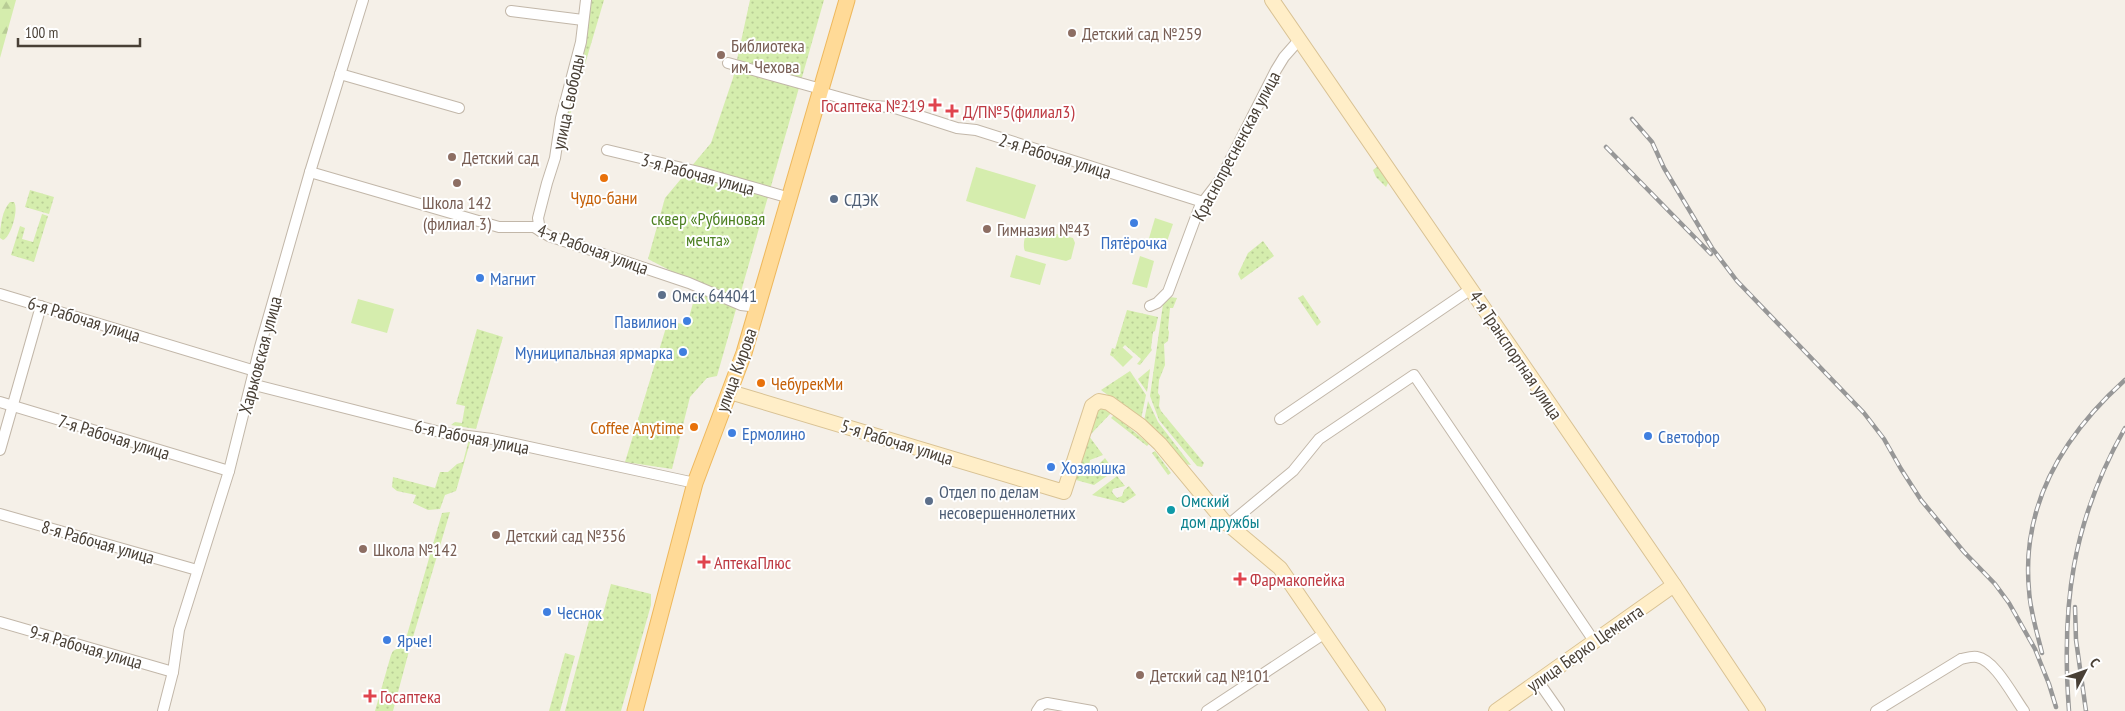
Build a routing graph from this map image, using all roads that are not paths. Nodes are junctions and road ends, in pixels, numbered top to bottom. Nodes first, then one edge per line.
1 (363, 0) edge
2 (586, 0) edge
3 (847, 0) edge
4 (1272, 0) edge
5 (511, 11) dead end
6 (584, 20) junction
7 (1299, 40) junction
8 (728, 63) dead end
9 (340, 74) junction
10 (820, 91) junction
11 (459, 108) dead end
12 (607, 150) dead end
13 (310, 172) junction
14 (790, 198) junction
15 (1203, 202) junction
16 (540, 231) junction
17 (1471, 289) junction
18 (0, 294) edge
19 (42, 306) junction
20 (1150, 306) dead end
21 (758, 307) junction
22 (255, 370) junction
23 (252, 384) junction
24 (730, 392) junction
25 (0, 402) edge
26 (12, 406) junction
27 (1280, 419) dead end
28 (0, 450) edge
29 (228, 472) junction
30 (694, 483) junction
31 (0, 514) edge
32 (1228, 525) junction
33 (196, 570) junction
34 (1674, 584) junction
35 (0, 622) edge
36 (1325, 633) junction
37 (1594, 641) junction
38 (173, 672) junction
39 (1538, 681) junction
40 (163, 711) edge
41 (635, 711) edge
42 (1037, 711) edge
43 (1092, 711) edge
44 (1207, 711) edge
45 (1378, 711) edge
46 (1496, 711) edge
47 (1559, 711) edge
48 (1758, 711) edge
49 (1876, 711) edge
50 (2024, 711) edge

1 - 9 street, Харьковская улица
2 - 6 street, улица Свободы
3 - 10 main road, улица Кирова
4 - 7 main road, 4-я Транспортная улица
5 - 6 street
6 - 16 street, улица Свободы
7 - 15 street, Краснопресненская улица
7 - 17 main road, 4-я Транспортная улица
8 - 10 street, 2-я Рабочая улица
9 - 11 street
9 - 13 street, Харьковская улица
10 - 14 main road, улица Кирова
10 - 15 street, 2-я Рабочая улица
12 - 14 street, 3-я Рабочая улица
13 - 16 street, 4-я Рабочая улица
13 - 22 street, Харьковская улица
14 - 21 main road, улица Кирова
15 - 20 street, Краснопресненская улица
16 - 21 street, 4-я Рабочая улица
17 - 27 street
17 - 34 main road, 4-я Транспортная улица
18 - 19 street, 6-я Рабочая улица
19 - 22 street, 6-я Рабочая улица
19 - 26 street
21 - 24 main road, улица Кирова
22 - 23 street, Харьковская улица
23 - 29 street, Харьковская улица
23 - 30 street, 6-я Рабочая улица
24 - 30 main road, улица Кирова
24 - 32 main road, 5-я Рабочая улица
25 - 26 street, 7-я Рабочая улица
26 - 28 street
26 - 29 street, 7-я Рабочая улица
29 - 33 street, Харьковская улица
30 - 41 main road, улица Кирова
31 - 33 street, 8-я Рабочая улица
32 - 36 main road
32 - 37 street
33 - 38 street, Харьковская улица
34 - 37 main road, улица Берко Цемента
34 - 48 main road, 4-я Транспортная улица
35 - 38 street, 9-я Рабочая улица
36 - 44 street
36 - 45 main road
37 - 39 main road, улица Берко Цемента
38 - 40 street, Харьковская улица
39 - 46 main road, улица Берко Цемента
39 - 47 street
42 - 43 street
49 - 50 street

